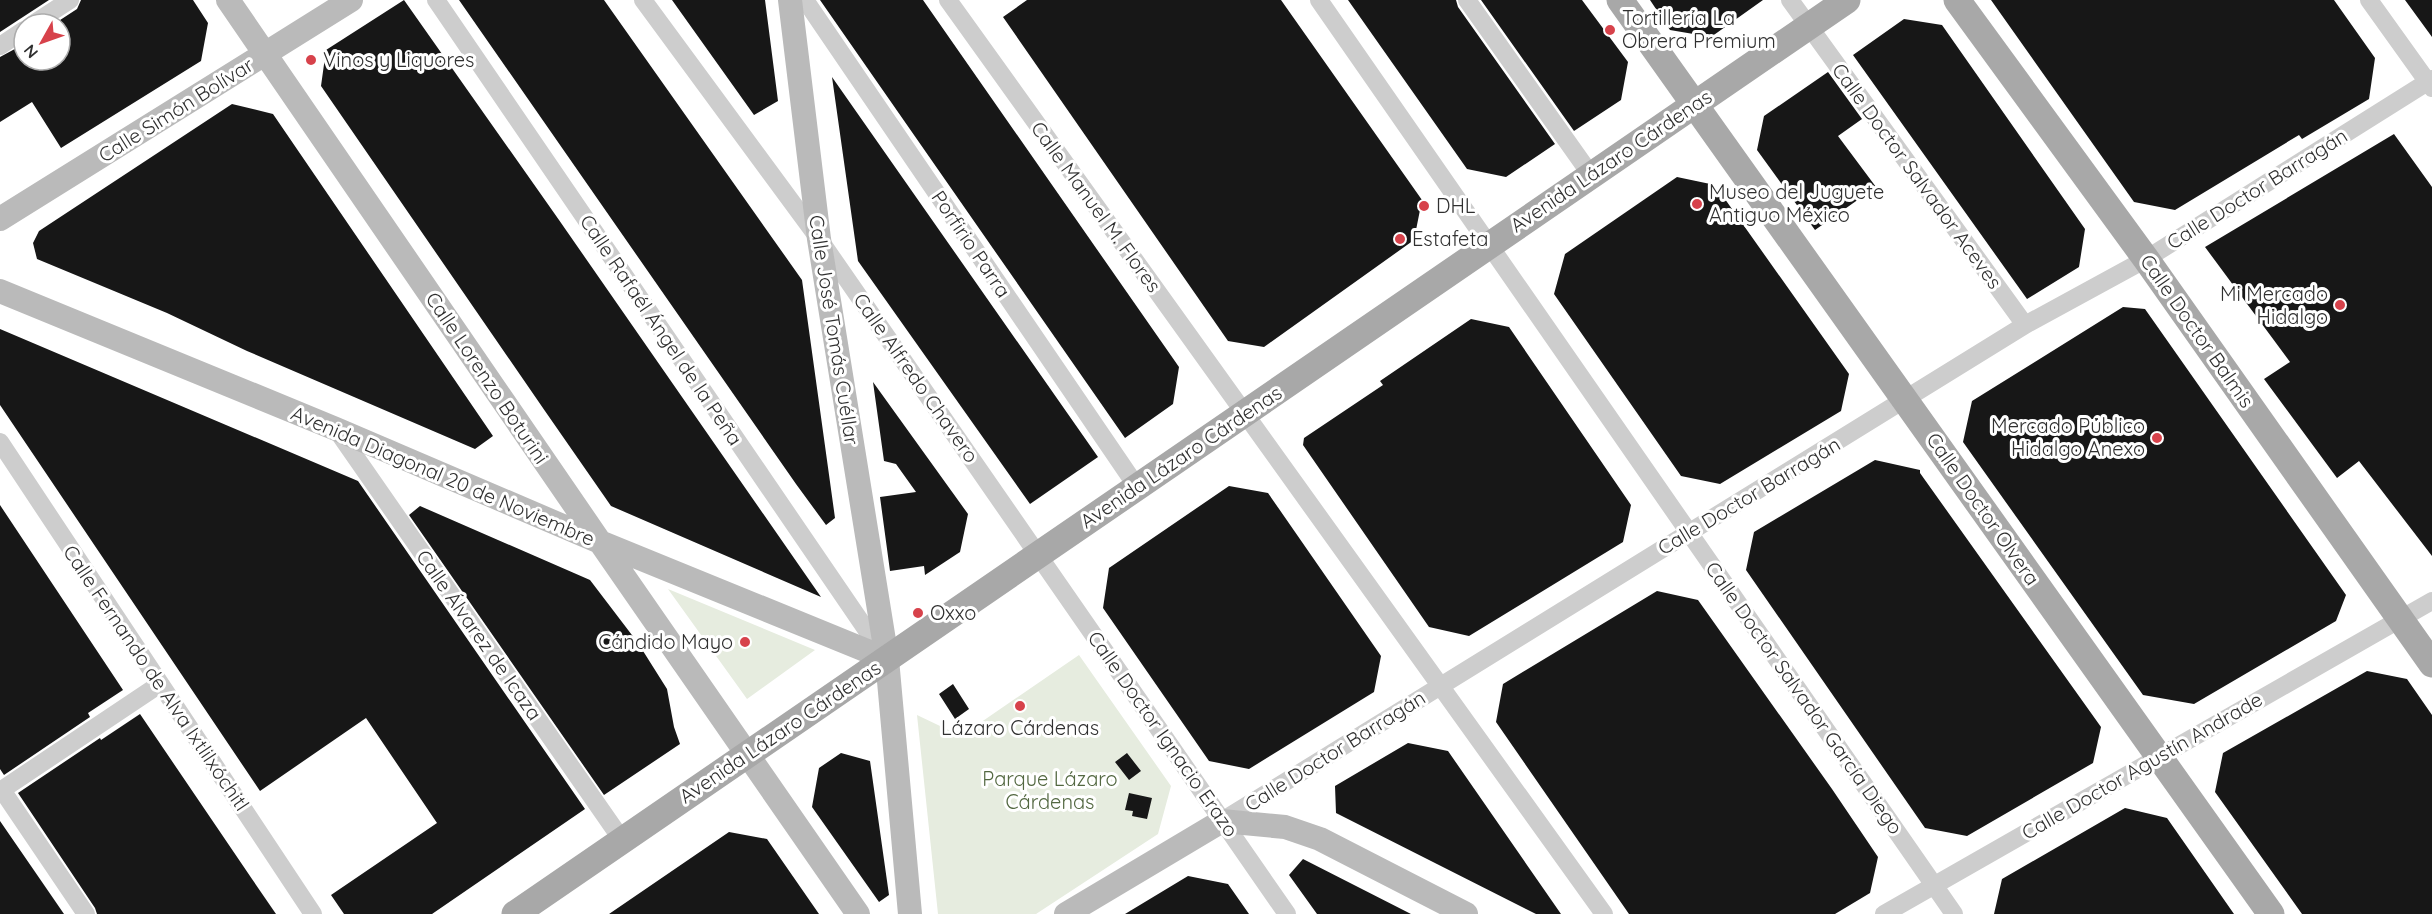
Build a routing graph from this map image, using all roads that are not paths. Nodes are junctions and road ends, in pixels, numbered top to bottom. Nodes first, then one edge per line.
1 (70, 0) edge
2 (228, 0) edge
3 (351, 0) edge
4 (436, 0) edge
5 (644, 0) edge
6 (790, 0) edge
7 (805, 0) edge
8 (948, 0) edge
9 (1319, 0) edge
10 (1467, 0) edge
11 (1620, 0) edge
12 (1790, 0) edge
13 (1847, 0) edge
14 (1957, 0) edge
15 (2369, 0) edge
16 (52, 12) edge
17 (1809, 26) junction
18 (265, 54) junction
19 (2430, 83) edge
20 (1695, 104) junction
21 (1591, 175) junction
22 (0, 219) edge
23 (819, 239) junction
24 (1490, 244) junction
25 (2146, 259) junction
26 (0, 291) edge
27 (2025, 325) junction
28 (1906, 400) junction
29 (1244, 413) junction
30 (336, 429) junction
31 (0, 442) edge
32 (1137, 487) junction
33 (1689, 532) junction
34 (600, 542) junction
35 (1039, 554) junction
36 (2432, 601) edge
37 (2400, 619) junction
38 (886, 659) junction
39 (2432, 664) edge
40 (160, 684) junction
41 (1440, 686) junction
42 (747, 754) junction
43 (2158, 755) junction
44 (1, 790) edge
45 (1222, 820) junction
46 (622, 840) junction
47 (1935, 885) junction
48 (906, 910) edge
49 (86, 914) edge
50 (313, 914) edge
51 (515, 914) edge
52 (858, 914) edge
53 (1066, 914) edge
54 (1287, 914) edge
55 (1466, 914) edge
56 (1604, 914) edge
57 (1884, 914) edge
58 (1954, 914) edge
59 (2271, 914) edge

1 - 16 street
2 - 18 street, Calle Lorenzo Boturini
3 - 18 street, Calle Simón Bolívar
4 - 38 street, Calle Rafaél Ángel de la Peña
5 - 23 street, Calle Alfredo Chavero
6 - 23 street, Calle José Tomás Cuéllar
7 - 32 street, Porfirio Parra
8 - 29 street, Calle Manuel M. Flores
9 - 24 street, Calle Doctor Salvador García Diego
10 - 21 street
11 - 20 main road, Calle Doctor Olvera
12 - 17 street, Calle Doctor Salvador Aceves
13 - 17 main road, Avenida Lázaro Cárdenas
14 - 25 main road, Calle Doctor Balmis
15 - 19 street
17 - 20 main road, Avenida Lázaro Cárdenas
17 - 27 street, Calle Doctor Salvador Aceves
18 - 22 street, Calle Simón Bolívar
18 - 34 street, Calle Lorenzo Boturini
19 - 25 street, Calle Doctor Barragán
20 - 21 main road, Avenida Lázaro Cárdenas
20 - 28 main road, Calle Doctor Olvera
21 - 24 main road, Avenida Lázaro Cárdenas
23 - 35 street, Calle Alfredo Chavero
23 - 38 street, Calle José Tomás Cuéllar
24 - 29 main road, Avenida Lázaro Cárdenas
24 - 33 street, Calle Doctor Salvador García Diego
25 - 27 street, Calle Doctor Barragán
25 - 37 main road, Calle Doctor Balmis
26 - 30 street, Avenida Diagonal 20 de Noviembre
27 - 28 street, Calle Doctor Barragán
28 - 33 street, Calle Doctor Barragán
28 - 43 main road, Calle Doctor Olvera
29 - 32 main road, Avenida Lázaro Cárdenas
29 - 41 street, Calle Manuel M. Flores
30 - 34 street, Avenida Diagonal 20 de Noviembre
30 - 46 street, Calle Álvarez de Icaza
31 - 40 street, Calle Fernando de Alva Ixtlilxóchitl
32 - 35 main road, Avenida Lázaro Cárdenas
33 - 41 street, Calle Doctor Barragán
33 - 47 street, Calle Doctor Salvador García Diego
34 - 38 street, Avenida Diagonal 20 de Noviembre
34 - 42 street, Calle Lorenzo Boturini
35 - 38 main road, Avenida Lázaro Cárdenas
35 - 45 street, Calle Doctor Ignacio Erazo
36 - 37 street, Calle Doctor Agustín Andrade
37 - 39 main road, Calle Doctor Balmis
37 - 43 street, Calle Doctor Agustín Andrade
38 - 42 main road, Avenida Lázaro Cárdenas
38 - 48 street, Calle José Tomás Cuéllar
40 - 44 street
40 - 50 street, Calle Fernando de Alva Ixtlilxóchitl
41 - 45 street, Calle Doctor Barragán
41 - 56 street, Calle Manuel M. Flores
42 - 46 main road, Avenida Lázaro Cárdenas
42 - 52 street, Calle Lorenzo Boturini
43 - 47 street, Calle Doctor Agustín Andrade
43 - 59 main road, Calle Doctor Olvera
44 - 49 street
45 - 53 street, Calle Doctor Barragán
45 - 54 street, Calle Doctor Ignacio Erazo
45 - 55 street
46 - 51 main road, Avenida Lázaro Cárdenas
47 - 57 street, Calle Doctor Agustín Andrade
47 - 58 street, Calle Doctor Salvador García Diego

